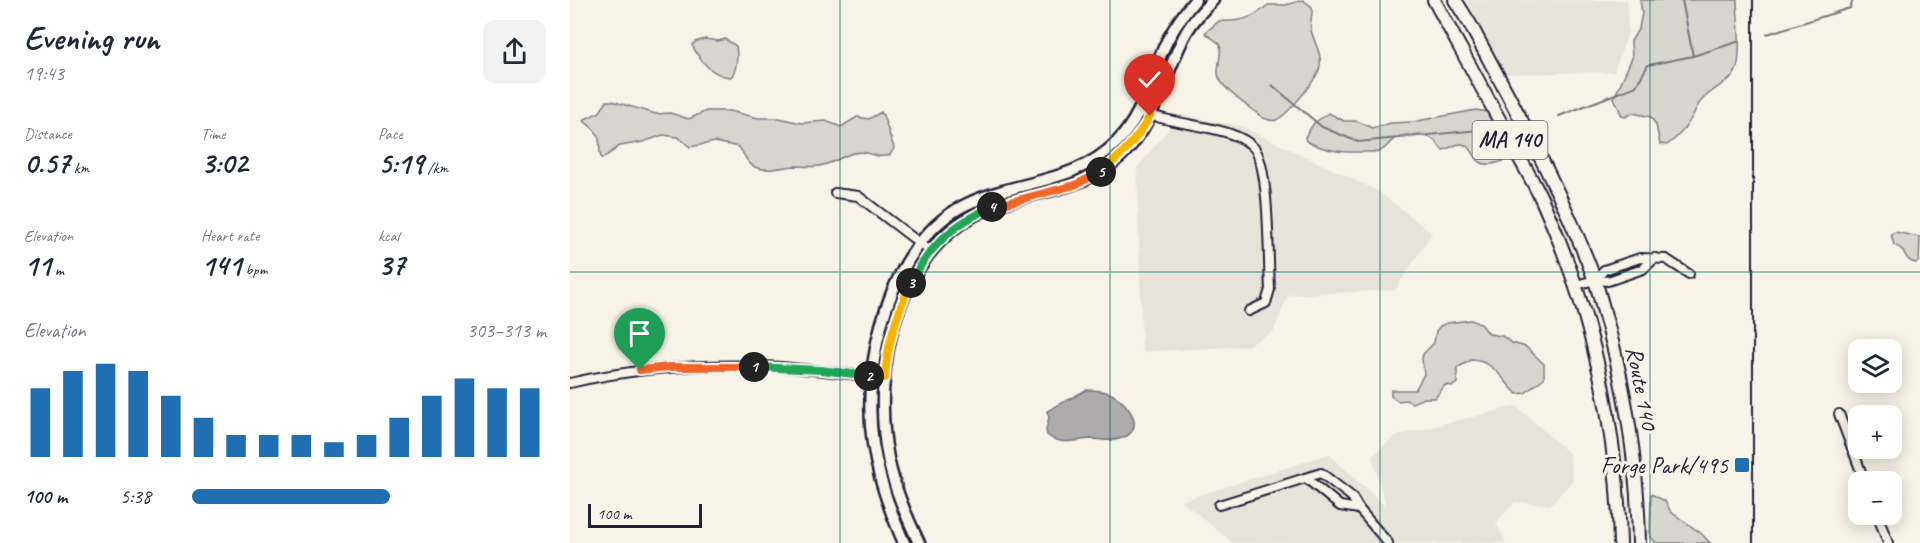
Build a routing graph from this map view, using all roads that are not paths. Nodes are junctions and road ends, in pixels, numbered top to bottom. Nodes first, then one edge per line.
1 (1195, 0) edge
2 (1213, 0) edge
3 (1434, 0) edge
4 (1455, 0) edge
5 (1139, 111) junction
6 (1150, 116) junction
7 (835, 193) dead end
8 (921, 244) junction
9 (930, 251) junction
10 (1689, 274) dead end
11 (1595, 280) junction
12 (1576, 285) junction
13 (1249, 311) dead end
14 (872, 376) junction
15 (885, 378) junction
16 (570, 383) edge
17 (1839, 414) dead end
18 (1861, 471) edge
19 (1306, 478) junction
20 (1219, 505) dead end
21 (1359, 509) junction
22 (1881, 525) edge
23 (904, 543) edge
24 (918, 543) edge
25 (1388, 543) edge
26 (1620, 543) edge
27 (1639, 543) edge
28 (1888, 543) edge

1 - 5 street
2 - 6 street
3 - 12 main road, MA 140
4 - 11 main road, MA 140
5 - 6 street
5 - 8 street
6 - 9 street
6 - 13 street
7 - 8 street
8 - 9 street
8 - 14 street
9 - 15 street
10 - 11 street
11 - 12 street
11 - 27 main road, Route 140 / MA 140
12 - 26 main road, Route 140 / MA 140
14 - 15 street
14 - 16 street
14 - 23 street
15 - 24 street
17 - 18 street
19 - 20 street
19 - 21 street
19 - 21 street
21 - 25 street
22 - 28 street

